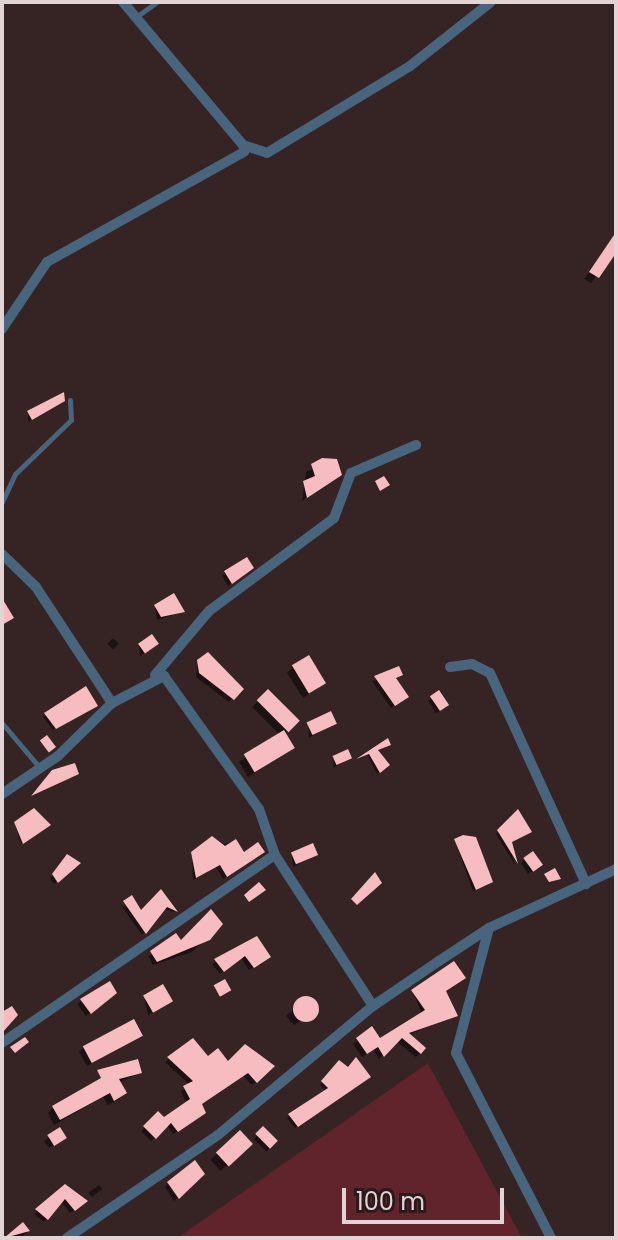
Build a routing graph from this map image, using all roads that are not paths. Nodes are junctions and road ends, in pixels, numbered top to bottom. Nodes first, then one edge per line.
1 (123, 2) edge
2 (157, 2) edge
3 (491, 2) edge
4 (136, 17) junction
5 (244, 152) dead end
6 (2, 329) edge
7 (70, 400) dead end
8 (416, 445) dead end
9 (2, 502) edge
10 (2, 554) edge
11 (450, 667) dead end
12 (155, 675) junction
13 (112, 703) junction
14 (2, 723) edge
15 (40, 768) junction
16 (2, 794) edge
17 (275, 855) junction
18 (616, 869) edge
19 (586, 884) junction
20 (489, 928) junction
21 (373, 1006) junction
22 (2, 1043) edge
23 (67, 1238) edge
24 (551, 1238) edge

1 - 4 street
2 - 4 lane
3 - 4 street
5 - 6 street
7 - 9 lane
8 - 12 street
10 - 13 street
11 - 19 street
12 - 13 street
12 - 17 street
13 - 15 street
14 - 15 lane
15 - 16 street
17 - 21 street
17 - 22 street
18 - 19 street
19 - 20 street
20 - 21 street
20 - 24 street
21 - 23 street

